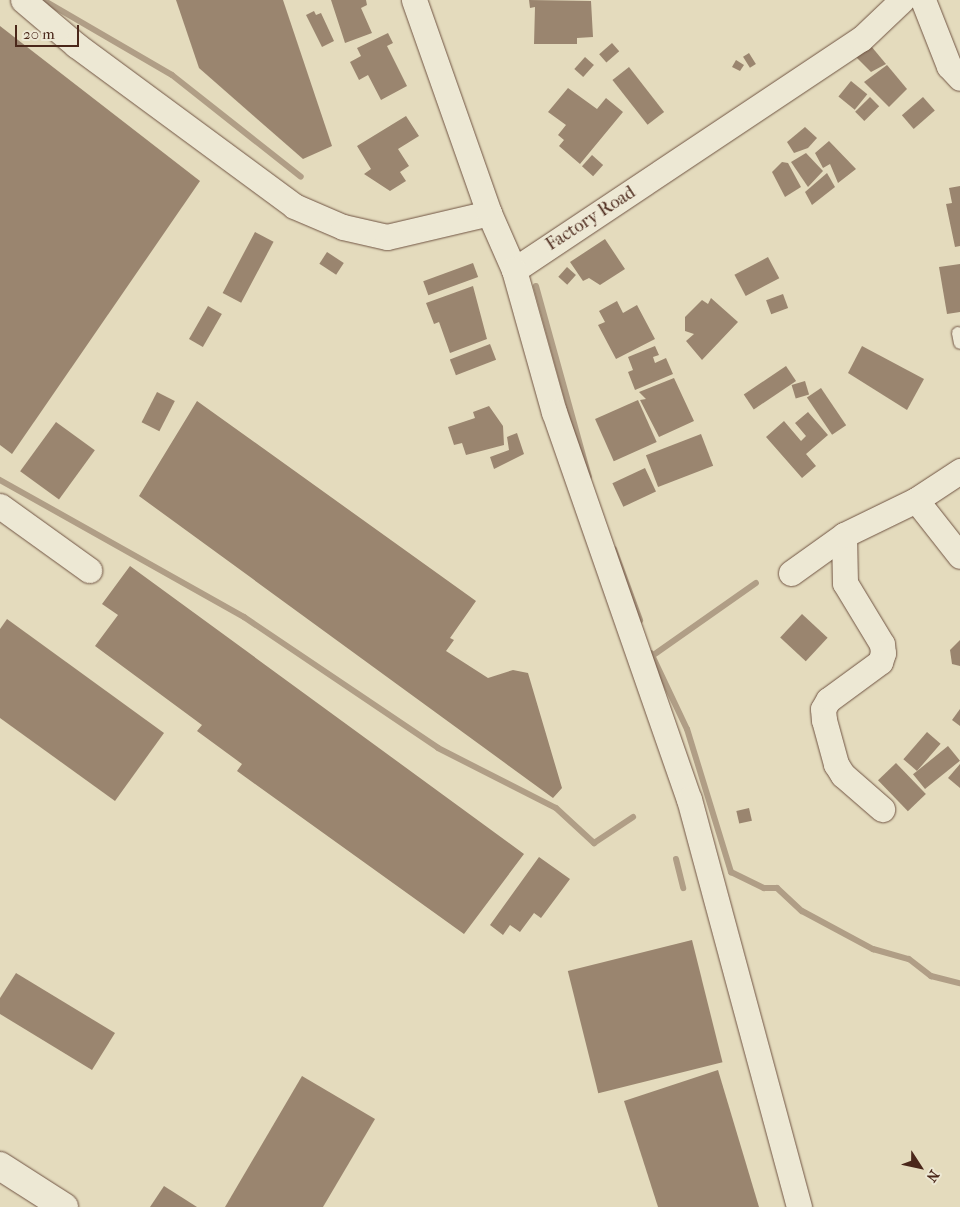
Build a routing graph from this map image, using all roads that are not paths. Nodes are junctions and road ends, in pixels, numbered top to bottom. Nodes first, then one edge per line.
1 (22, 0) edge
2 (414, 0) edge
3 (902, 0) edge
4 (923, 0) edge
5 (960, 78) edge
6 (489, 213) junction
7 (514, 270) junction
8 (960, 471) edge
9 (916, 500) junction
10 (0, 506) edge
11 (844, 534) junction
12 (960, 556) edge
13 (88, 570) dead end
14 (791, 573) dead end
15 (882, 809) dead end
16 (0, 1166) edge
17 (64, 1207) edge
18 (799, 1207) edge

1 - 6 street
2 - 6 street
3 - 7 street, Factory Road
4 - 5 street
6 - 7 street
7 - 18 street
8 - 9 street
9 - 11 street
9 - 12 street
10 - 13 street
11 - 14 street
11 - 15 street
16 - 17 street

